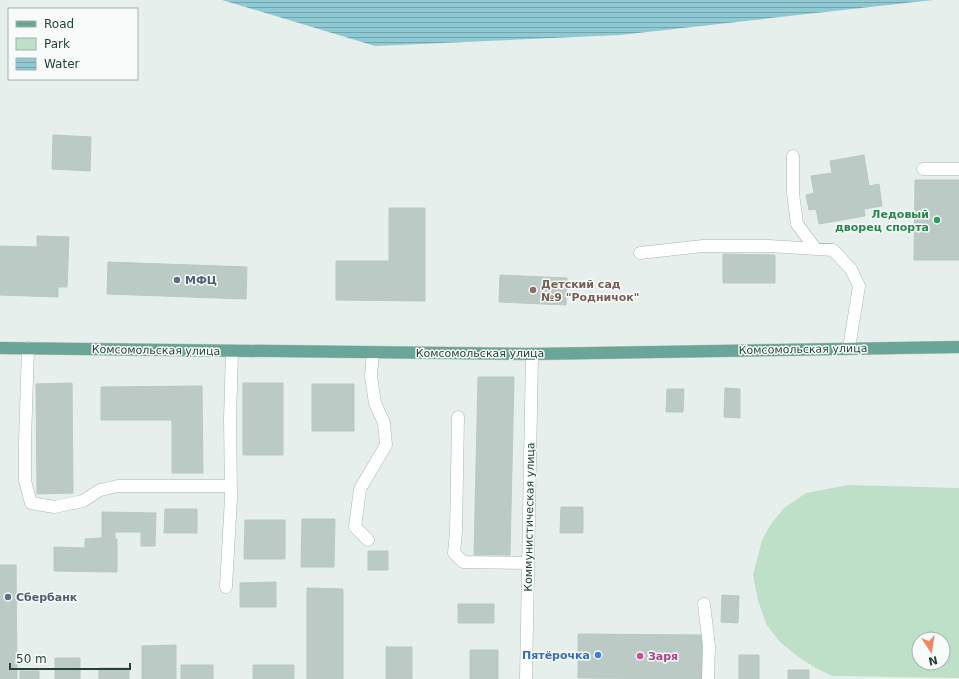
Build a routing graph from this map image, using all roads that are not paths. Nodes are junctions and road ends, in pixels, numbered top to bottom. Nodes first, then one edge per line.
1 (793, 156) dead end
2 (923, 169) dead end
3 (959, 169) edge
4 (815, 248) junction
5 (640, 253) dead end
6 (959, 347) edge
7 (0, 348) edge
8 (28, 348) junction
9 (849, 348) junction
10 (232, 351) junction
11 (372, 352) junction
12 (532, 354) junction
13 (458, 417) dead end
14 (231, 486) junction
15 (368, 540) dead end
16 (528, 563) junction
17 (226, 587) dead end
18 (704, 604) dead end
19 (526, 679) edge
20 (708, 679) edge

1 - 4 street
2 - 3 street
4 - 5 street
4 - 9 street
6 - 9 main road, Комсомольская улица
7 - 8 main road, Комсомольская улица
8 - 10 main road, Комсомольская улица
8 - 14 street
9 - 12 main road, Комсомольская улица
10 - 11 main road, Комсомольская улица
10 - 14 street
11 - 12 main road, Комсомольская улица
11 - 15 street
12 - 16 street, Коммунистическая улица
13 - 16 street
14 - 17 street
16 - 19 street, Коммунистическая улица
18 - 20 street

